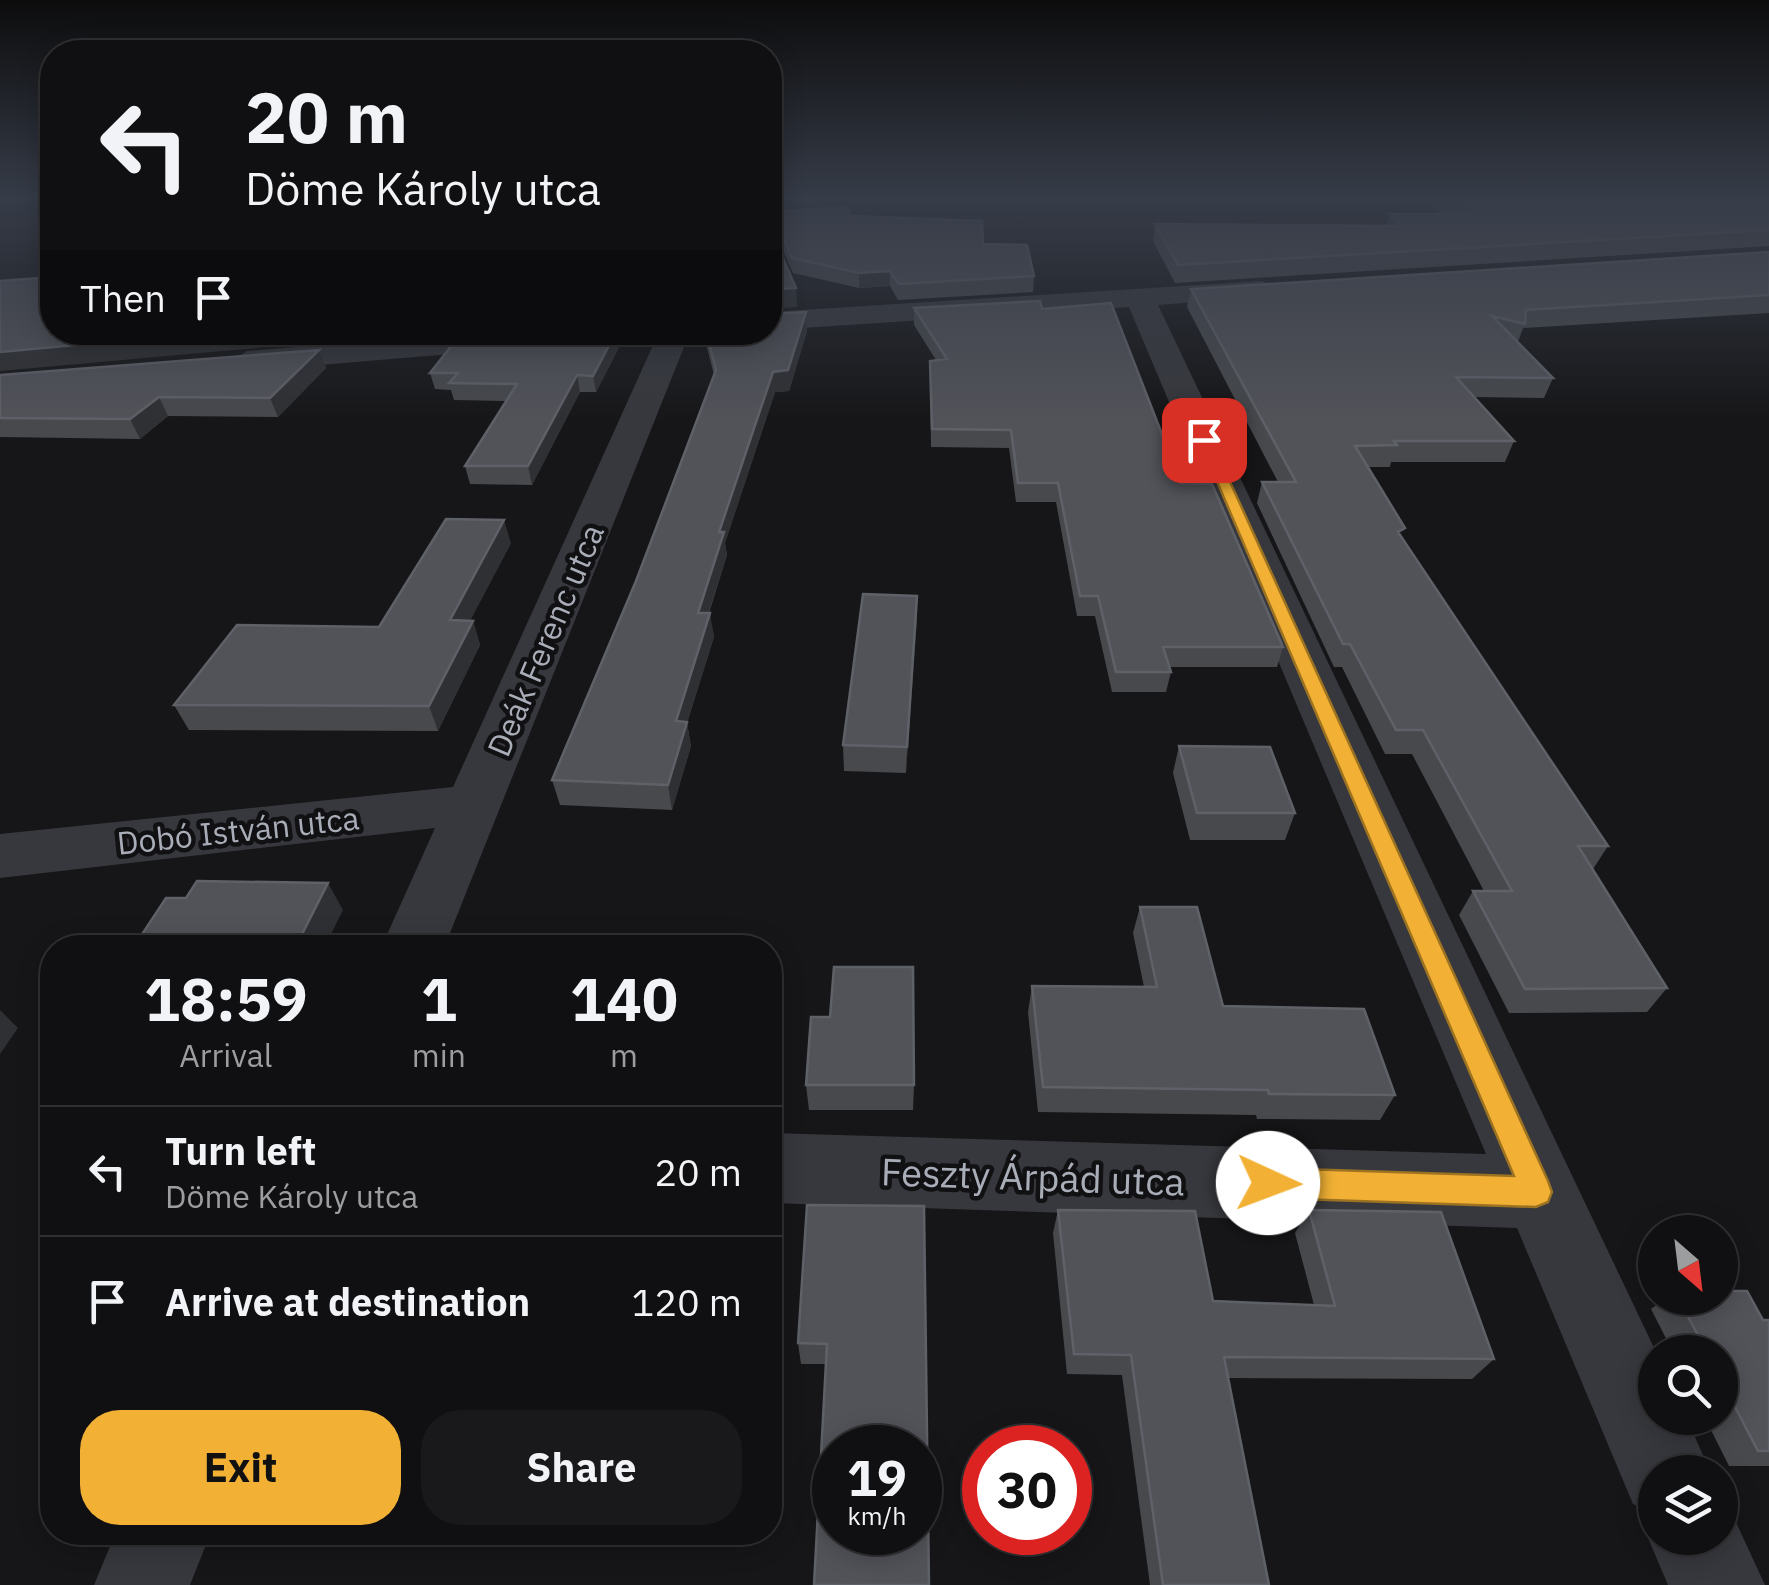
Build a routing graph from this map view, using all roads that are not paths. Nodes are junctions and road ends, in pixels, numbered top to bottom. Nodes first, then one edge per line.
1 (1297, 287) edge
2 (1140, 298) junction
3 (782, 320) edge
4 (446, 345) edge
5 (670, 345) edge
6 (214, 364) edge
7 (476, 804) junction
8 (0, 856) edge
9 (418, 935) edge
10 (782, 1168) edge
11 (1536, 1192) junction
12 (1658, 1455) edge
13 (159, 1545) edge
14 (1703, 1555) edge
15 (142, 1585) edge
16 (1717, 1585) edge

1 - 2 street
2 - 3 street
2 - 11 street
4 - 6 street
5 - 7 street, Deák Ferenc utca
7 - 8 street, Dobó István utca
7 - 9 street, Deák Ferenc utca
10 - 11 street, Feszty Árpád utca
11 - 12 street
13 - 15 street
14 - 16 street

